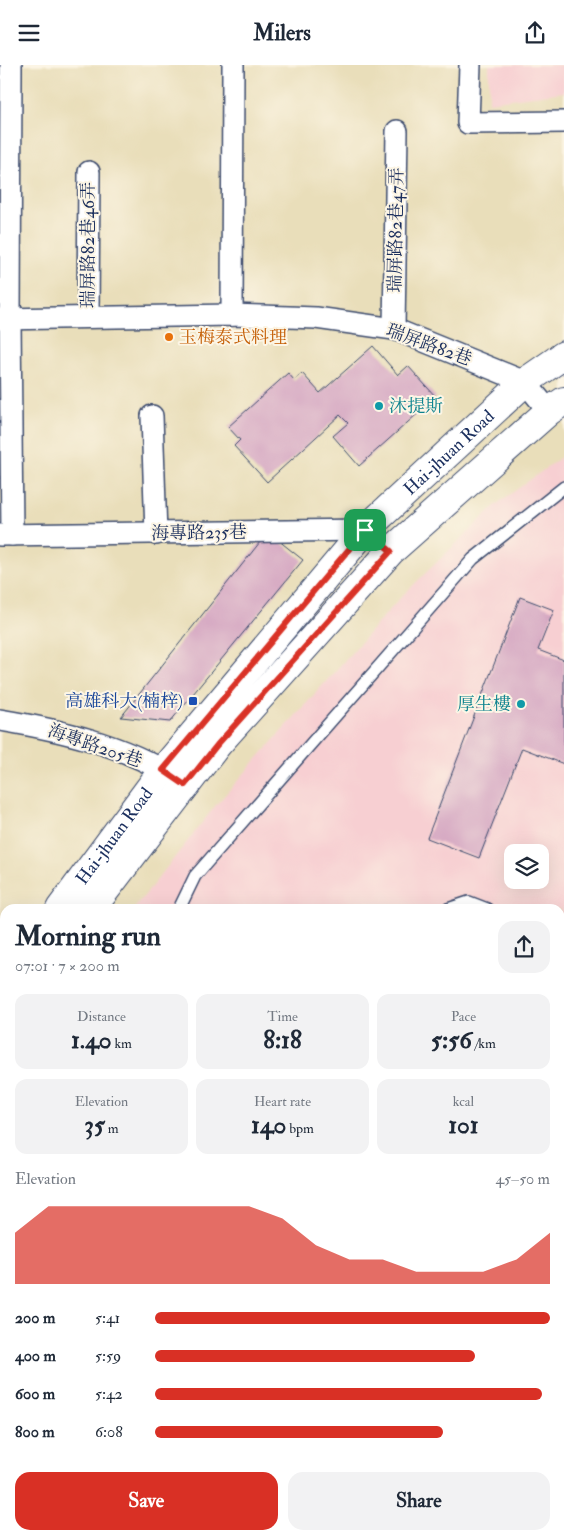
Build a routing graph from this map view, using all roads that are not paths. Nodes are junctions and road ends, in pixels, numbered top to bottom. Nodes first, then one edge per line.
1 (11, 65) edge
2 (234, 65) edge
3 (470, 65) edge
4 (564, 122) edge
5 (397, 131) dead end
6 (89, 172) dead end
7 (232, 315) junction
8 (88, 317) junction
9 (5, 319) edge
10 (394, 329) junction
11 (564, 355) edge
12 (525, 382) junction
13 (556, 406) edge
14 (152, 417) dead end
15 (564, 487) edge
16 (156, 534) junction
17 (6, 535) edge
18 (378, 541) junction
19 (0, 720) edge
20 (174, 777) junction
21 (64, 904) edge
22 (94, 904) edge
23 (181, 904) edge

1 - 9 street
2 - 7 street
3 - 4 street
5 - 10 street, 瑞屏路82巷47弄
6 - 8 street, 瑞屏路82巷46弄
7 - 8 street, 瑞屏路82巷
7 - 10 street, 瑞屏路82巷
8 - 9 street, 瑞屏路82巷
9 - 17 street
10 - 12 street, 瑞屏路82巷
11 - 12 street, Hai-jhuan Road
12 - 13 street, 瑞屏路82巷
12 - 18 street, Hai-jhuan Road
13 - 18 street, Hai-jhuan Road
14 - 16 street
15 - 23 lane
16 - 17 street, 海專路235巷
16 - 18 street, 海專路235巷
18 - 20 street, Hai-jhuan Road
19 - 20 street, 海專路205巷
20 - 21 street, Hai-jhuan Road
20 - 22 street, Hai-jhuan Road

